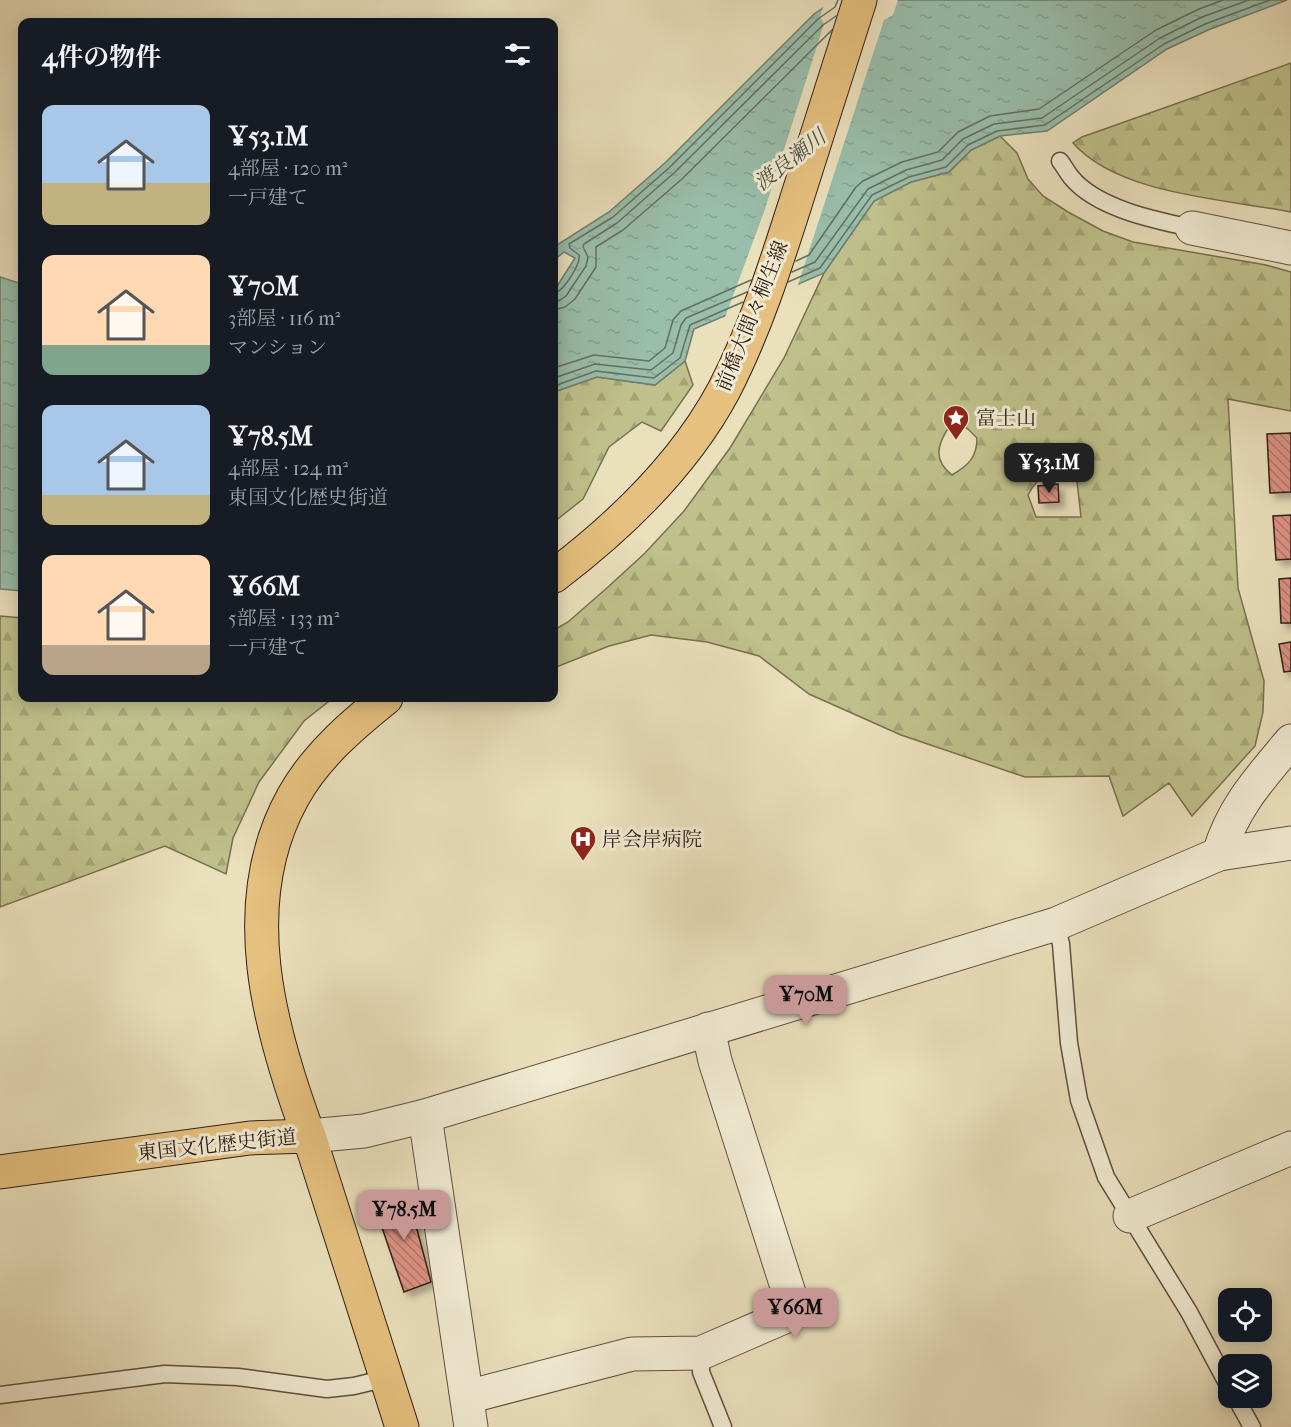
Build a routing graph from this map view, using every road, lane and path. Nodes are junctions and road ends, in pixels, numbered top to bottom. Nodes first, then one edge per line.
1 (860, 0) edge
2 (1060, 160) dead end
3 (1192, 228) joint
4 (1291, 248) edge
5 (558, 573) edge
6 (381, 702) edge
7 (1291, 741) edge
8 (1291, 843) edge
9 (1219, 854) junction
10 (1056, 924) junction
11 (708, 1029) junction
12 (425, 1116) junction
13 (309, 1136) junction
14 (1291, 1148) edge
15 (0, 1172) edge
16 (1130, 1216) junction
17 (701, 1353) junction
18 (1218, 1366) edge
19 (387, 1378) junction
20 (0, 1395) edge
21 (1242, 1408) edge
22 (469, 1412) edge
23 (402, 1427) edge
24 (723, 1427) edge
25 (1252, 1427) edge

1 - 5 main road, 前橋大間々桐生線
2 - 3 lane
3 - 4 street
6 - 13 main road
7 - 9 street
8 - 9 street
9 - 10 street
10 - 11 street
10 - 16 lane
11 - 12 street
11 - 17 street
12 - 13 street
12 - 22 street
13 - 15 main road, 東国文化歴史街道
13 - 19 main road, 東国文化歴史街道
14 - 16 street
16 - 18 lane
17 - 22 street
17 - 24 lane
19 - 20 lane
19 - 23 main road, 東国文化歴史街道
21 - 25 lane

